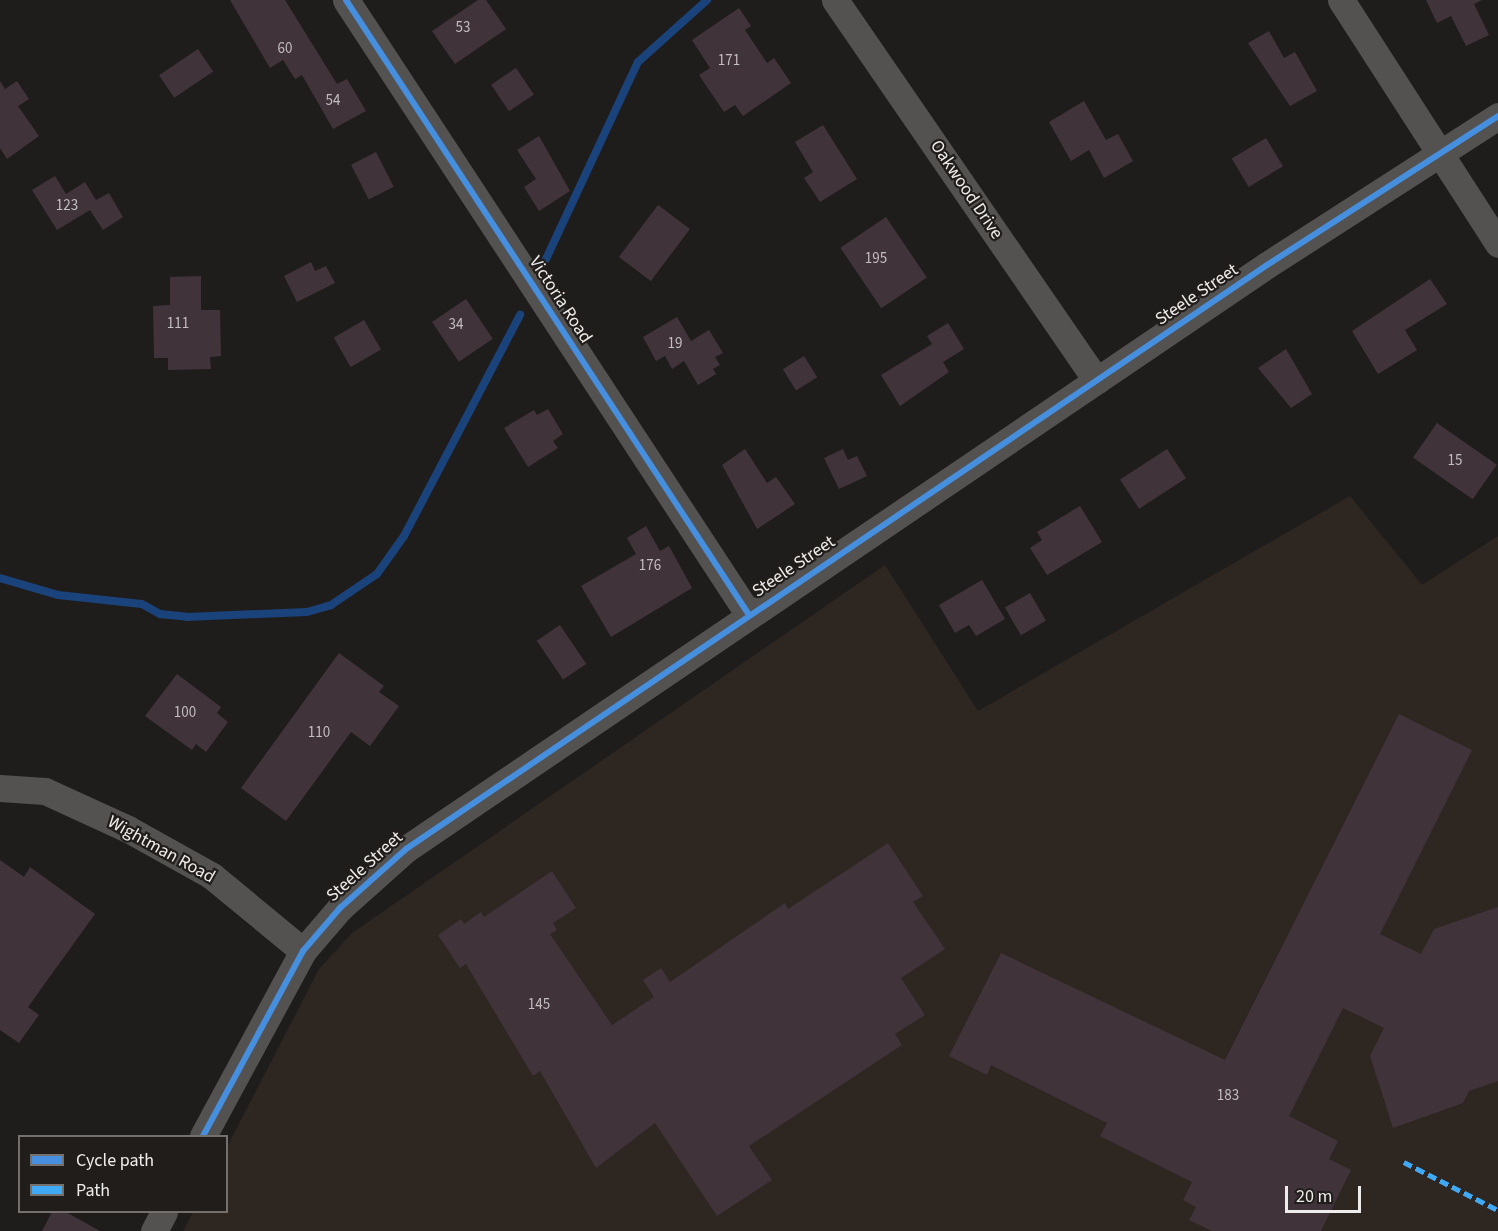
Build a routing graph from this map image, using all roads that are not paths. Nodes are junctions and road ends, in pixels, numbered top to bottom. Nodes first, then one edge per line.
1 (346, 0) edge
2 (835, 0) edge
3 (1341, 0) edge
4 (1498, 116) edge
5 (1440, 153) junction
6 (1498, 244) edge
7 (1097, 381) junction
8 (749, 615) junction
9 (0, 788) edge
10 (303, 951) junction
11 (204, 1135) edge
12 (163, 1213) edge
13 (154, 1231) edge

1 - 8 street, Victoria Road
2 - 7 street, Oakwood Drive
3 - 5 street
4 - 5 street, Steele Street
5 - 6 street
5 - 7 street, Steele Street
7 - 8 street, Steele Street
8 - 10 street, Steele Street
9 - 10 street, Wightman Road
10 - 11 street, Steele Street
12 - 13 street

